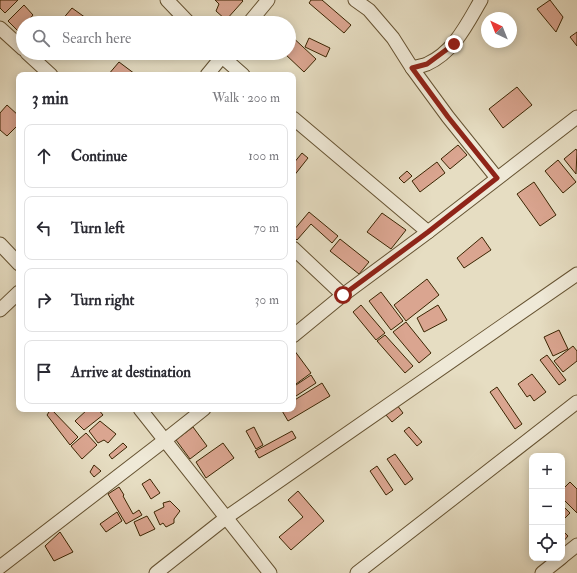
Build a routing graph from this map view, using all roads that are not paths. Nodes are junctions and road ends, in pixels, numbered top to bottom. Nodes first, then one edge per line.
1 (167, 0) edge
2 (268, 0) edge
3 (355, 0) edge
4 (481, 0) edge
5 (182, 16) edge
6 (255, 16) edge
7 (0, 28) edge
8 (16, 43) edge
9 (35, 60) edge
10 (218, 60) edge
11 (228, 60) edge
12 (412, 68) junction
13 (48, 72) edge
14 (209, 72) edge
15 (240, 72) edge
16 (577, 117) edge
17 (296, 121) edge
18 (497, 178) junction
19 (428, 232) junction
20 (0, 244) edge
21 (296, 251) edge
22 (16, 261) edge
23 (577, 274) edge
24 (16, 295) edge
25 (343, 295) junction
26 (0, 310) edge
27 (296, 334) edge
28 (577, 402) edge
29 (142, 412) edge
30 (200, 412) edge
31 (165, 440) junction
32 (227, 518) junction
33 (577, 545) edge
34 (565, 554) edge
35 (556, 561) edge
36 (0, 567) edge
37 (156, 573) edge
38 (270, 573) edge
39 (357, 573) edge
40 (542, 573) edge

1 - 5 street
2 - 6 street
3 - 12 street
4 - 12 street
7 - 8 street
9 - 13 street
10 - 14 street
11 - 15 street
12 - 18 street
16 - 18 street
17 - 19 street
18 - 19 street
19 - 25 street
20 - 22 street
21 - 25 street
23 - 32 street
24 - 26 street
25 - 27 street
28 - 39 street
29 - 31 street
30 - 31 street
31 - 32 street
31 - 36 street
32 - 37 street
32 - 38 street
33 - 34 street
35 - 40 street

